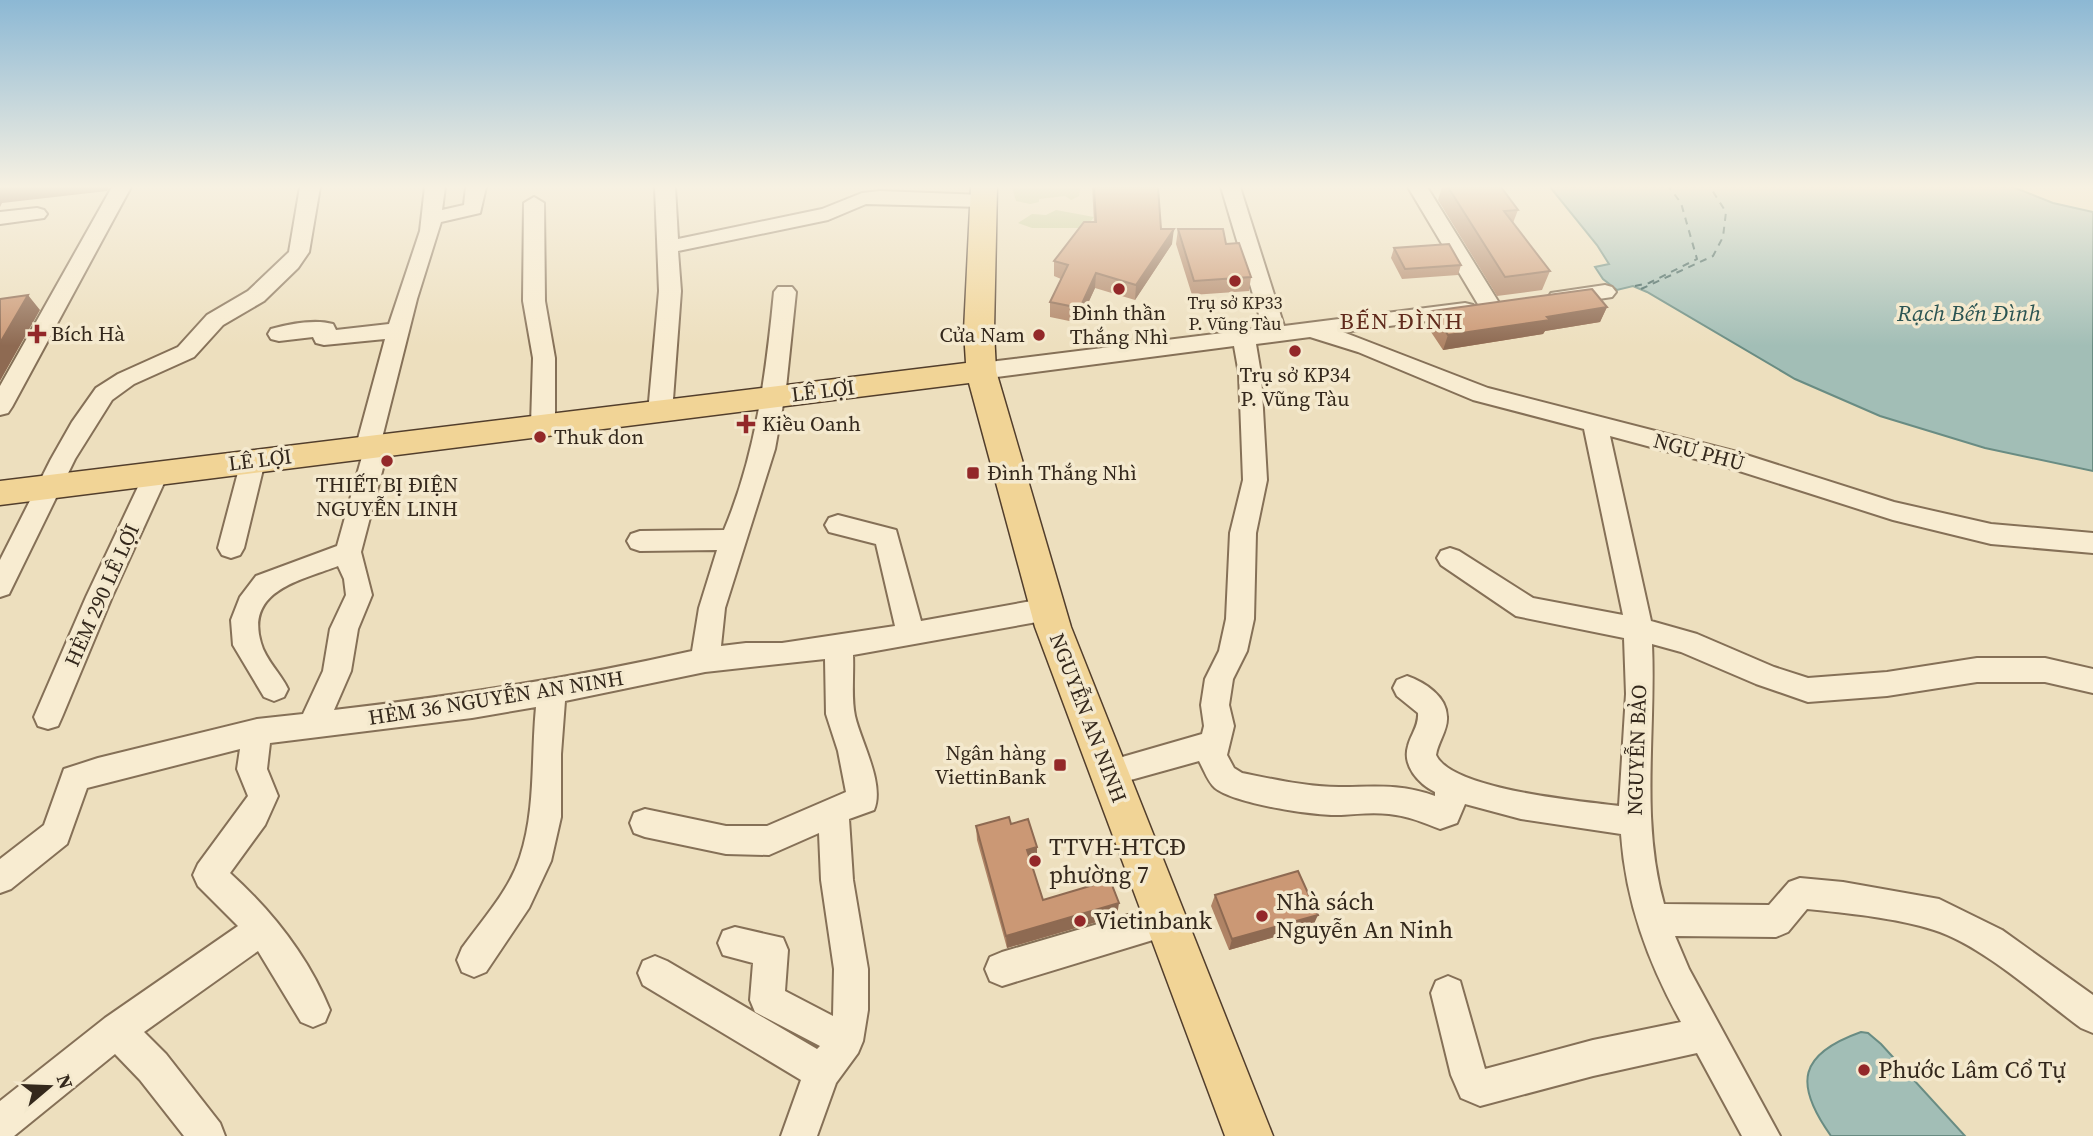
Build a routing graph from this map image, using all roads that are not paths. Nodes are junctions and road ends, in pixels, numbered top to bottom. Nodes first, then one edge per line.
1 (92, 240) edge
2 (301, 240) edge
3 (427, 240) edge
4 (534, 240) edge
5 (668, 240) edge
6 (702, 240) edge
7 (982, 240) edge
8 (1247, 240) edge
9 (1450, 240) edge
10 (668, 247) junction
11 (785, 292) dead end
12 (1605, 292) dead end
13 (1541, 300) edge
14 (1516, 303) edge
15 (1490, 306) junction
16 (398, 330) junction
17 (1312, 330) junction
18 (279, 334) dead end
19 (1276, 334) junction
20 (1244, 338) junction
21 (981, 371) junction
22 (775, 397) junction
23 (0, 407) edge
24 (660, 413) junction
25 (1594, 424) junction
26 (544, 425) junction
27 (373, 446) junction
28 (253, 461) junction
29 (157, 472) junction
30 (50, 485) junction
31 (0, 493) edge
32 (838, 525) dead end
33 (733, 540) junction
34 (640, 541) dead end
35 (2093, 543) edge
36 (231, 548) dead end
37 (348, 552) junction
38 (1450, 558) dead end
39 (0, 587) edge
40 (1048, 609) junction
41 (1637, 629) junction
42 (911, 635) junction
43 (839, 647) junction
44 (705, 660) junction
45 (2093, 681) edge
46 (1407, 688) dead end
47 (274, 689) dead end
48 (552, 692) junction
49 (48, 717) dead end
50 (312, 726) junction
51 (257, 732) junction
52 (1213, 744) junction
53 (1109, 773) junction
54 (1451, 785) junction
55 (833, 811) junction
56 (1634, 822) junction
57 (645, 823) dead end
58 (0, 878) edge
59 (1166, 920) junction
60 (1652, 920) junction
61 (263, 928) junction
62 (735, 943) dead end
63 (474, 960) dead end
64 (1002, 969) dead end
65 (655, 973) dead end
66 (1448, 993) dead end
67 (313, 1010) dead end
68 (2093, 1016) edge
69 (117, 1030) junction
70 (1706, 1034) junction
71 (846, 1041) junction
72 (822, 1072) junction
73 (0, 1124) edge
74 (207, 1136) edge
75 (799, 1136) edge
76 (1249, 1136) edge
77 (1762, 1136) edge

1 - 23 street
2 - 30 street
3 - 16 street
4 - 26 street
5 - 10 street
6 - 10 street
7 - 21 main road, NGUYỄN AN NINH
8 - 19 street
9 - 15 street
10 - 24 street
11 - 22 street
12 - 13 street
14 - 15 street, LÊ LỢI
15 - 17 street, LÊ LỢI
16 - 18 street
16 - 27 street
17 - 19 street, LÊ LỢI
17 - 25 street, NGƯ PHỦ
19 - 20 street, LÊ LỢI
20 - 21 street, LÊ LỢI
20 - 52 street
21 - 22 main road, LÊ LỢI
21 - 40 main road, NGUYỄN AN NINH
22 - 24 main road, LÊ LỢI
22 - 33 street
24 - 26 main road, LÊ LỢI
25 - 35 street, NGƯ PHỦ
25 - 41 street, NGUYỄN BẢO
26 - 27 main road, LÊ LỢI
27 - 28 main road, LÊ LỢI
27 - 37 street
28 - 29 main road, LÊ LỢI
28 - 36 street
29 - 30 main road, LÊ LỢI
29 - 49 street, HẺM 290 LÊ LỢI
30 - 31 main road, LÊ LỢI
30 - 39 street
32 - 42 street
33 - 34 street
33 - 44 street
37 - 47 street
37 - 50 street
38 - 41 street
40 - 42 street, HẺM 36 NGUYỄN AN NINH
40 - 53 main road, NGUYỄN AN NINH
41 - 45 street
41 - 56 street, NGUYỄN BẢO
42 - 43 street, HẺM 36 NGUYỄN AN NINH
43 - 44 street, HẺM 36 NGUYỄN AN NINH
43 - 55 street
44 - 48 street, HẺM 36 NGUYỄN AN NINH
46 - 54 street
48 - 50 street, HẺM 36 NGUYỄN AN NINH
48 - 63 street
50 - 51 street, HẺM 36 NGUYỄN AN NINH
51 - 58 street, HẺM 36 NGUYỄN AN NINH
51 - 61 street
52 - 53 street
52 - 54 street
53 - 59 main road, NGUYỄN AN NINH
54 - 56 street
55 - 57 street
55 - 71 street
56 - 60 street, NGUYỄN BẢO
59 - 64 street
59 - 76 main road, NGUYỄN AN NINH
60 - 68 street
60 - 70 street, NGUYỄN BẢO
61 - 67 street
61 - 69 street
62 - 71 street
65 - 72 street
66 - 70 street
69 - 73 street
69 - 74 street
70 - 77 street, NGUYỄN BẢO
71 - 72 street
72 - 75 street

